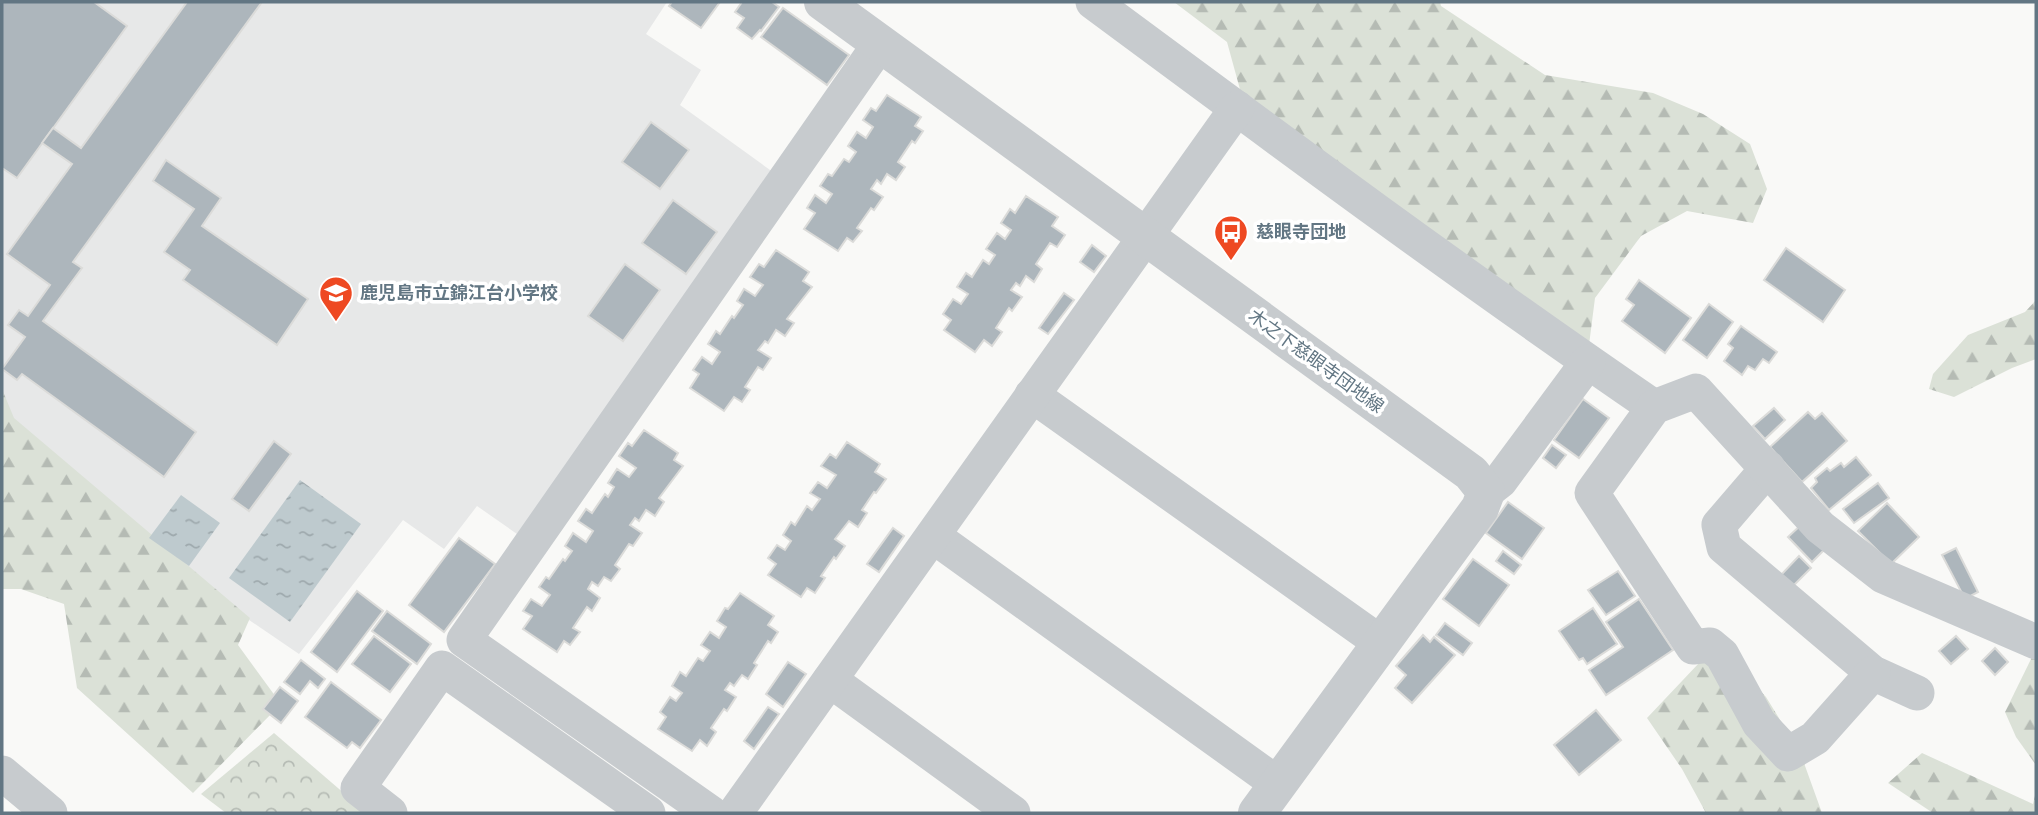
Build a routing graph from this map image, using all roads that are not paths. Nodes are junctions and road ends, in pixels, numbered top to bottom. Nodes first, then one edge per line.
1 (823, 2) edge
2 (1093, 2) edge
3 (880, 45) junction
4 (1237, 108) junction
5 (1145, 237) junction
6 (1588, 362) junction
7 (1032, 395) junction
8 (1654, 407) junction
9 (1768, 468) junction
10 (1486, 492) junction
11 (933, 536) junction
12 (2036, 642) edge
13 (1381, 643) junction
14 (1872, 673) junction
15 (830, 680) junction
16 (1917, 693) dead end
17 (2, 773) edge
18 (1267, 799) edge
19 (50, 813) edge
20 (390, 813) edge
21 (648, 813) edge
22 (711, 813) edge
23 (735, 813) edge
24 (1013, 813) edge

1 - 3 street, 木之下慈眼寺団地線
2 - 4 street
3 - 5 street, 木之下慈眼寺団地線
3 - 22 street
4 - 5 street
4 - 6 street
5 - 7 street
5 - 10 street, 木之下慈眼寺団地線
6 - 8 street
6 - 10 street
7 - 11 street
7 - 13 street
8 - 9 street
8 - 14 street
9 - 12 street
9 - 14 street
10 - 13 street
11 - 15 street
11 - 18 street
13 - 18 street
14 - 16 street
15 - 23 street
15 - 24 street
17 - 19 street
20 - 21 street

